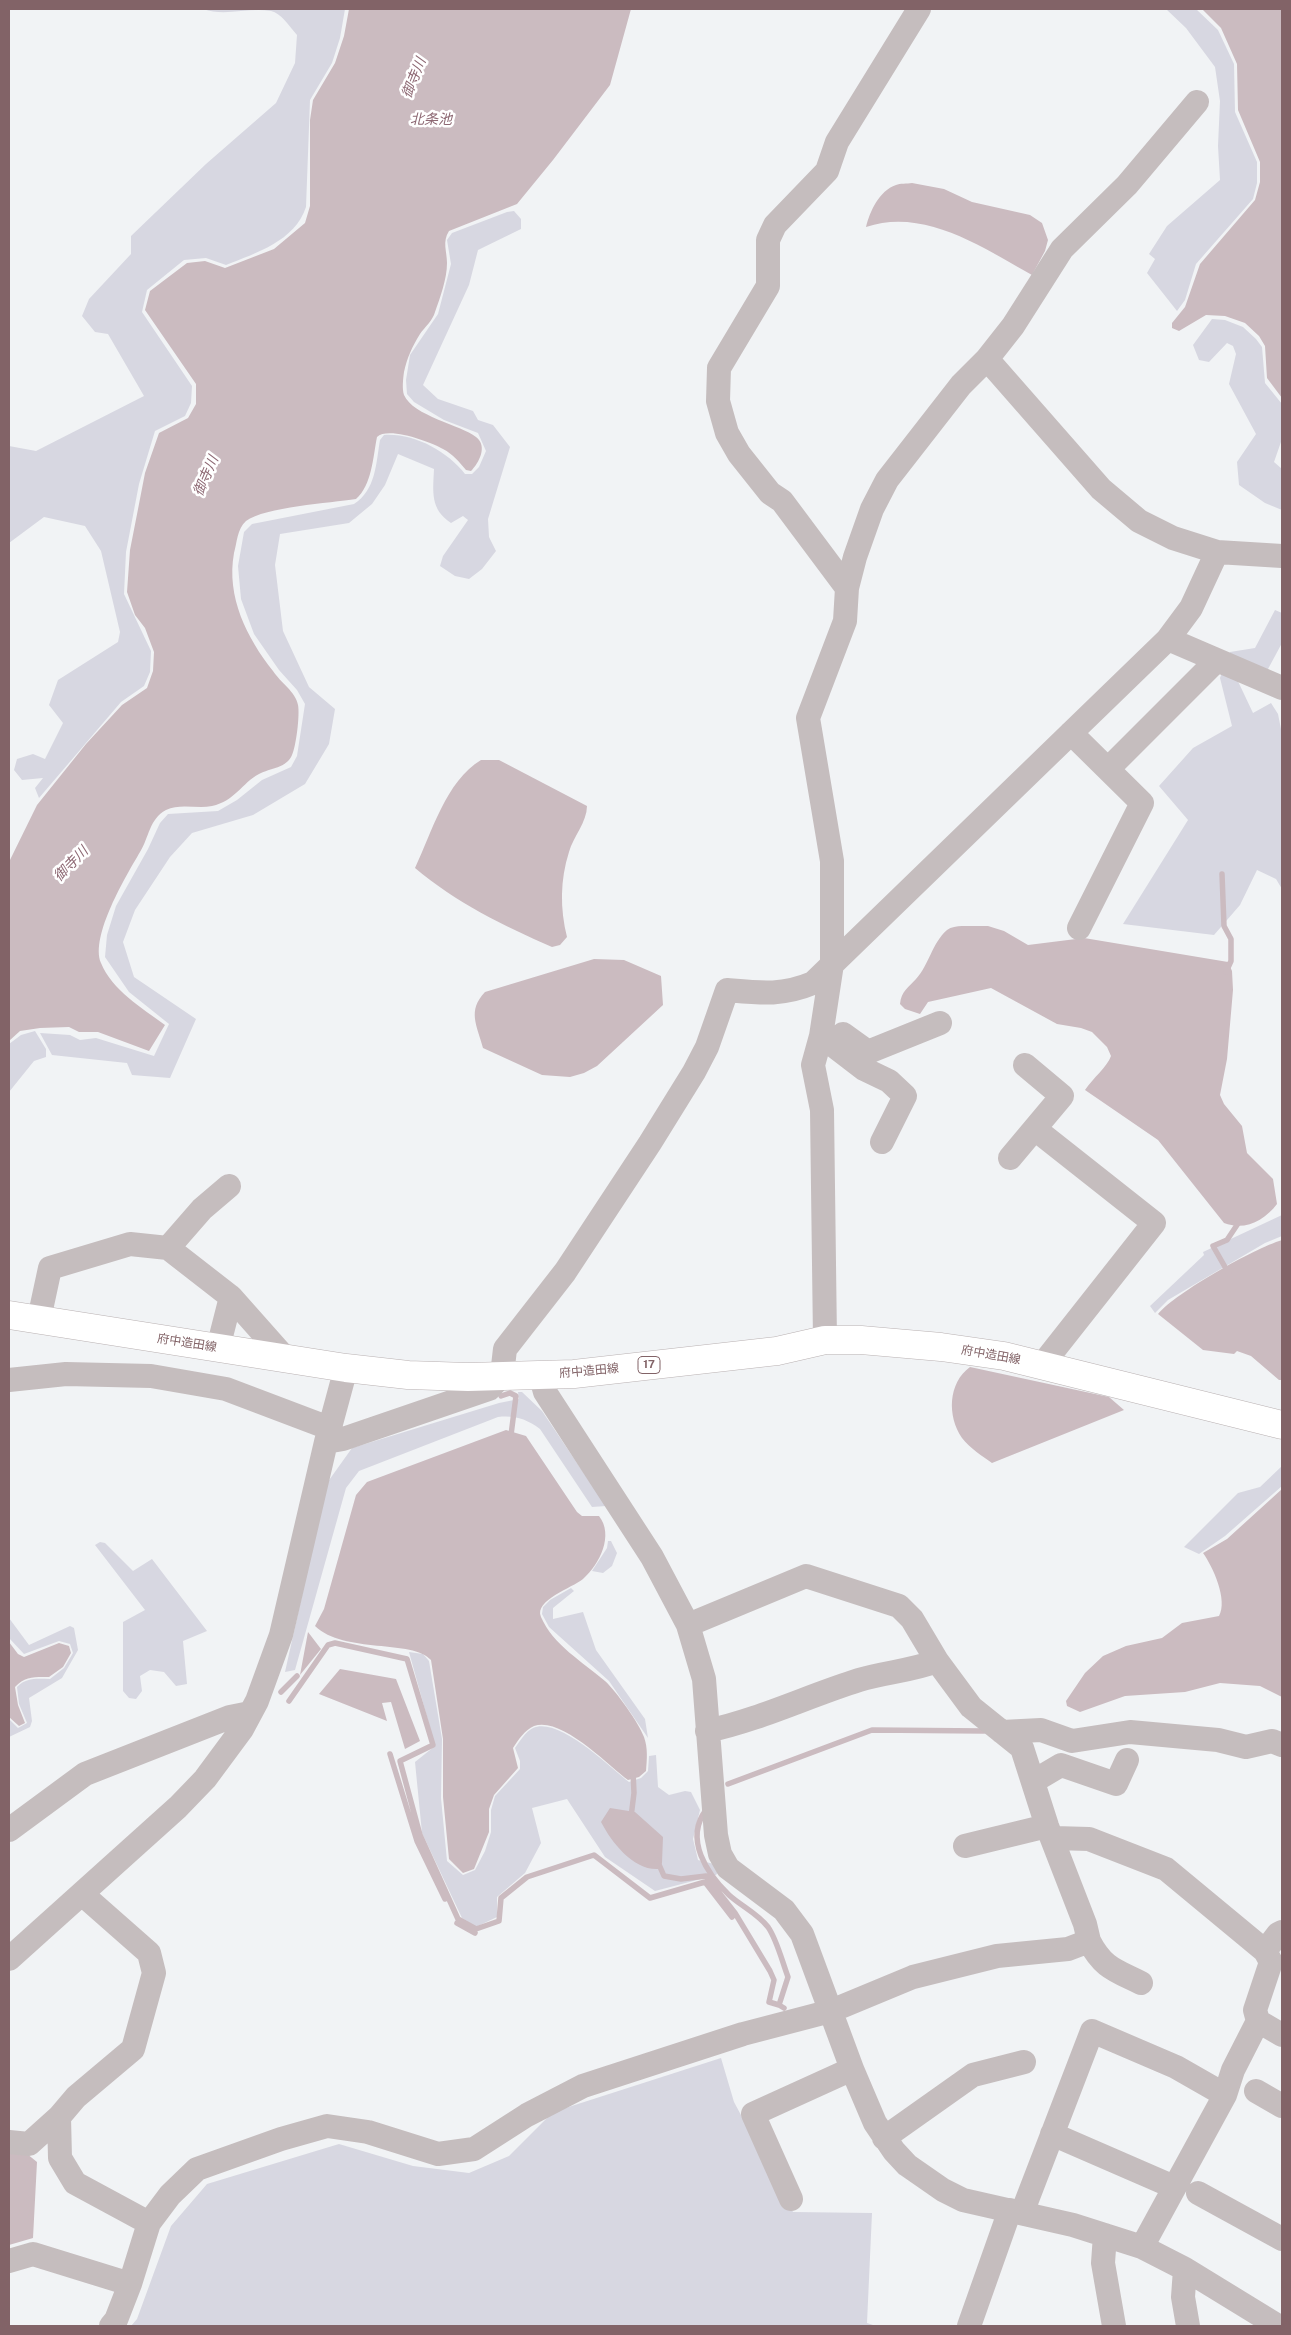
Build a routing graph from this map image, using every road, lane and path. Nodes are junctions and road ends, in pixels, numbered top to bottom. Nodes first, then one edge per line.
1 (919, 9) edge
2 (1197, 102) dead end
3 (987, 359) junction
4 (1217, 552) junction
5 (1282, 556) edge
6 (847, 588) junction
7 (1168, 639) junction
8 (1218, 660) junction
9 (1282, 688) edge
10 (1071, 733) junction
11 (1108, 769) junction
12 (1079, 928) dead end
13 (832, 964) junction
14 (940, 1023) dead end
15 (822, 1028) junction
16 (1026, 1066) dead end
17 (1035, 1129) junction
18 (882, 1142) dead end
19 (1010, 1158) dead end
20 (229, 1186) dead end
21 (168, 1248) junction
22 (231, 1297) junction
23 (9, 1315) edge
24 (39, 1320) junction
25 (825, 1340) junction
26 (218, 1348) junction
27 (286, 1359) junction
28 (1042, 1366) junction
29 (346, 1368) junction
30 (540, 1374) junction
31 (502, 1375) junction
32 (9, 1380) edge
33 (1282, 1426) edge
34 (328, 1435) junction
35 (688, 1625) junction
36 (937, 1661) junction
37 (250, 1713) junction
38 (707, 1731) junction
39 (1002, 1732) junction
40 (1282, 1744) edge
41 (1127, 1760) dead end
42 (1034, 1781) junction
43 (9, 1830) edge
44 (1051, 1832) junction
45 (965, 1846) dead end
46 (82, 1894) junction
47 (1282, 1932) edge
48 (1089, 1941) junction
49 (1265, 1952) junction
50 (9, 1959) edge
51 (1141, 1983) dead end
52 (831, 2011) junction
53 (1258, 2021) junction
54 (1282, 2035) edge
55 (1024, 2062) dead end
56 (852, 2069) junction
57 (1256, 2091) dead end
58 (1225, 2095) junction
59 (1282, 2106) edge
60 (59, 2117) junction
61 (1052, 2134) junction
62 (884, 2138) junction
63 (9, 2142) edge
64 (1174, 2187) junction
65 (1198, 2192) dead end
66 (792, 2199) dead end
67 (1016, 2212) junction
68 (149, 2223) junction
69 (1105, 2235) junction
70 (1282, 2240) edge
71 (1142, 2247) junction
72 (9, 2261) edge
73 (1185, 2269) junction
74 (130, 2284) junction
75 (111, 2326) edge
76 (969, 2326) edge
77 (1114, 2326) edge
78 (1188, 2326) edge
79 (1278, 2326) edge

1 - 6 street
2 - 3 street
3 - 4 street
3 - 6 street
4 - 5 street
4 - 7 street
6 - 13 street
7 - 8 street
7 - 10 street
8 - 9 street
8 - 11 street
10 - 11 street
10 - 13 street
11 - 12 street
13 - 15 street
13 - 31 street
14 - 15 street
15 - 18 street
15 - 25 street
16 - 17 street
17 - 19 street
17 - 28 street
20 - 21 street
21 - 22 street
21 - 24 street
22 - 26 street
22 - 27 street
23 - 24 main road, 府中造田線 / 17
24 - 26 main road, 府中造田線 / 17
25 - 28 main road, 府中造田線 / 17
25 - 30 main road, 府中造田線 / 17
26 - 27 main road, 府中造田線 / 17
27 - 29 main road, 府中造田線 / 17
28 - 33 main road, 府中造田線 / 17
29 - 31 main road, 府中造田線 / 17
29 - 34 street
30 - 31 main road, 府中造田線 / 17
30 - 35 street
31 - 34 street
32 - 34 street
34 - 37 street
35 - 36 street
35 - 38 street
36 - 38 street
36 - 39 street
37 - 43 street
37 - 46 street
38 - 52 street
39 - 40 street
39 - 42 street
41 - 42 street
42 - 44 street
44 - 45 street
44 - 48 street
44 - 49 street
46 - 50 street
46 - 60 street
47 - 49 street
48 - 51 street
48 - 52 street
49 - 53 street
52 - 56 street
52 - 68 street
53 - 54 street
53 - 58 street
55 - 62 street
56 - 62 street
56 - 66 street
57 - 59 street
58 - 61 street
58 - 64 street
60 - 63 street
60 - 68 street
61 - 64 street
61 - 67 street
62 - 67 street
64 - 71 street
65 - 70 street
67 - 69 street
67 - 76 street
68 - 74 street
69 - 71 street
69 - 77 street
71 - 73 street
72 - 74 street
73 - 78 street
73 - 79 street
74 - 75 street

